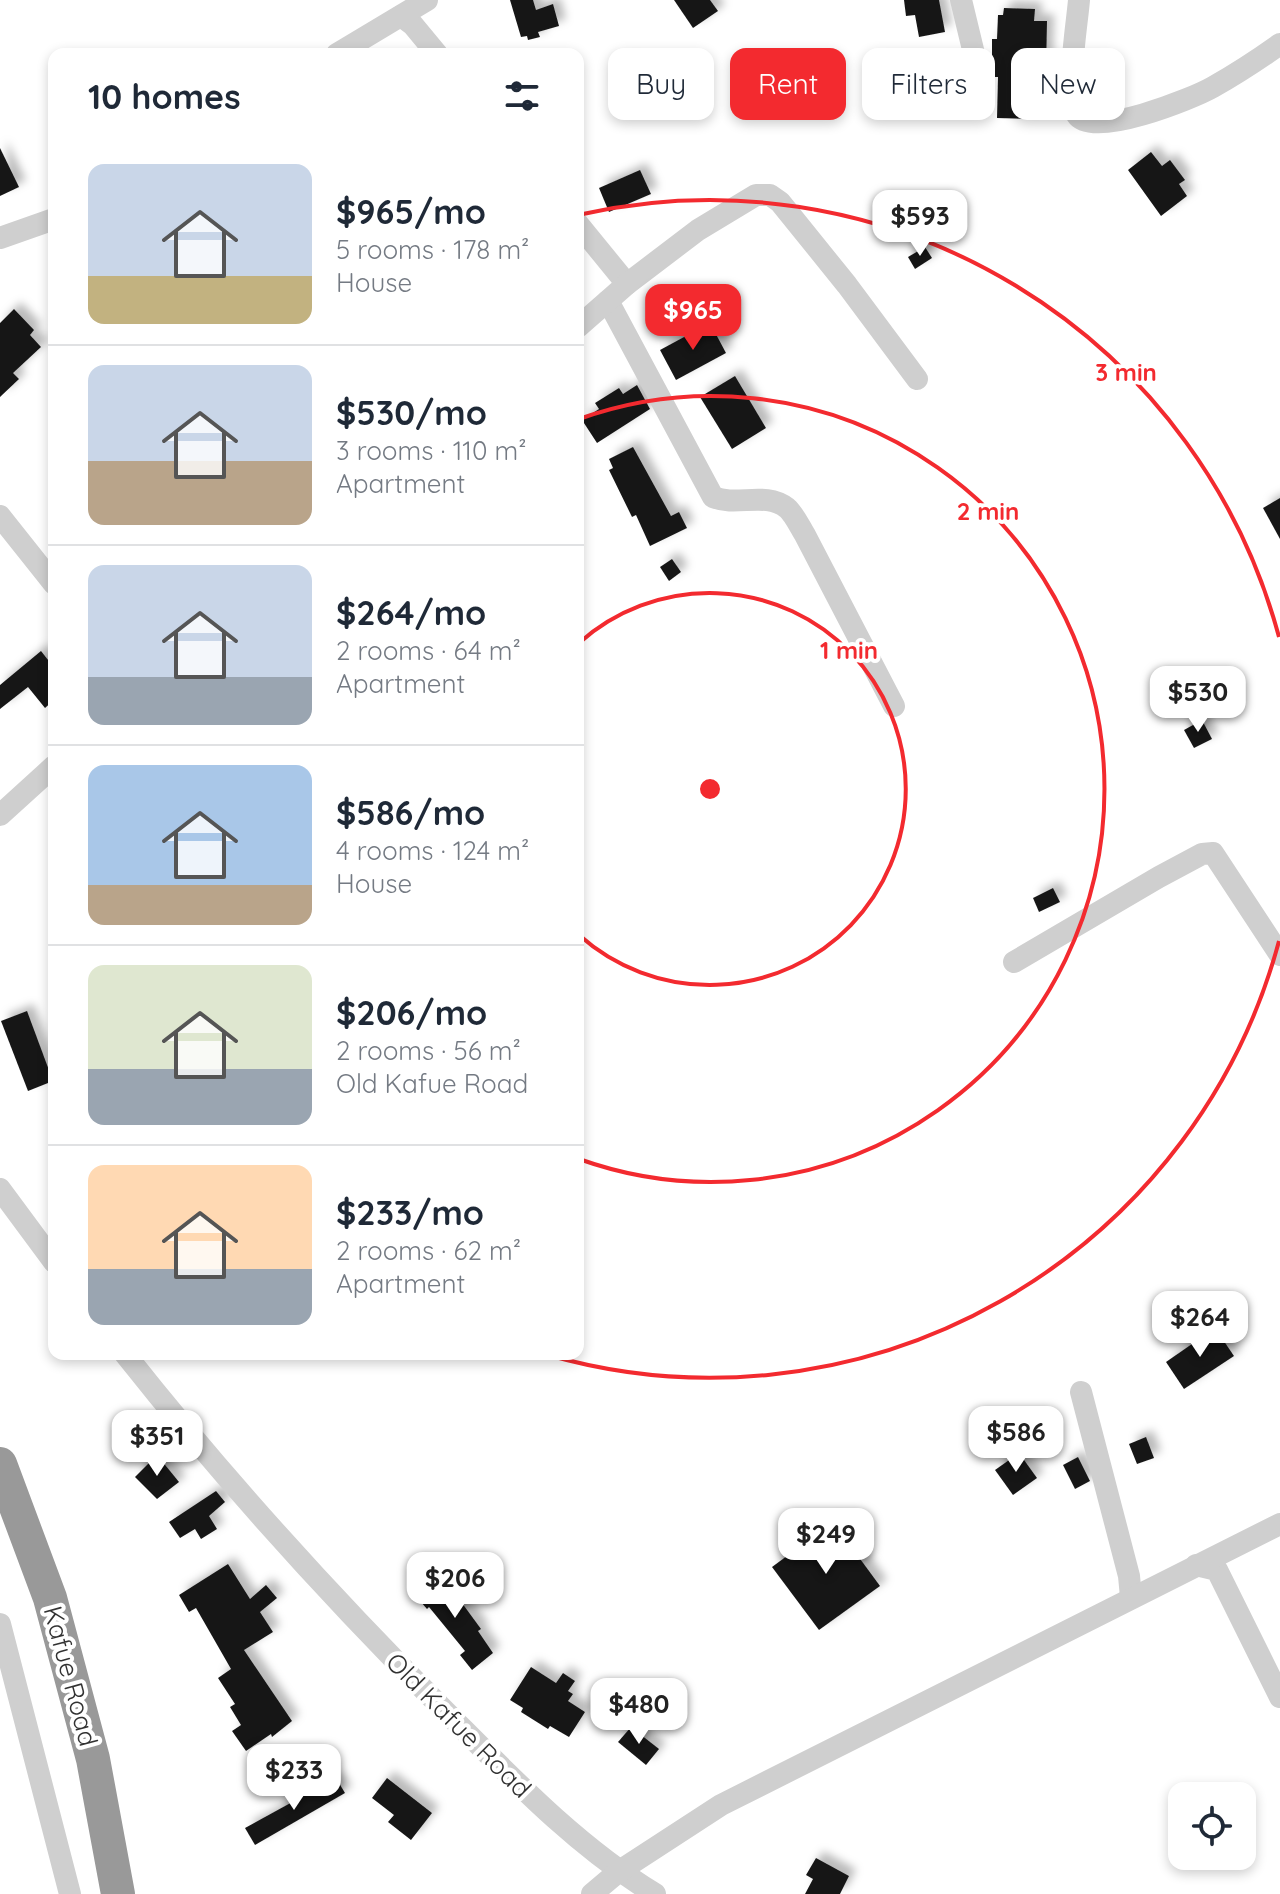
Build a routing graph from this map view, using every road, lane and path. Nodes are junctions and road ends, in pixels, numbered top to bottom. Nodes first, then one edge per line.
1 (427, 0) edge
2 (961, 0) edge
3 (1079, 0) edge
4 (401, 16) junction
5 (1280, 44) edge
6 (347, 48) edge
7 (432, 48) edge
8 (973, 48) edge
9 (48, 221) edge
10 (584, 231) edge
11 (0, 238) edge
12 (627, 284) junction
13 (608, 301) junction
14 (584, 322) edge
15 (917, 379) dead end
16 (0, 516) edge
17 (48, 576) edge
18 (894, 706) dead end
19 (48, 771) edge
20 (0, 815) edge
21 (1280, 955) edge
22 (1014, 962) dead end
23 (0, 1189) edge
24 (48, 1254) edge
25 (130, 1360) edge
26 (1081, 1392) dead end
27 (0, 1464) edge
28 (1280, 1524) edge
29 (1196, 1565) junction
30 (1131, 1597) junction
31 (0, 1624) edge
32 (1279, 1692) edge
33 (618, 1872) junction
34 (70, 1894) edge
35 (118, 1894) edge
36 (592, 1894) edge
37 (655, 1894) edge

1 - 4 street
2 - 8 street
3 - 5 street
4 - 6 street
4 - 7 street
9 - 11 street
10 - 12 street
12 - 13 street
12 - 15 street
13 - 14 street
13 - 18 street
16 - 17 street
19 - 20 street
21 - 22 street
23 - 24 street
25 - 33 street, Old Kafue Road
26 - 30 street
27 - 35 highway, Kafue Road
28 - 29 street
29 - 30 street
29 - 32 street
30 - 33 street
31 - 34 street
33 - 36 street
33 - 37 street, Old Kafue Road

